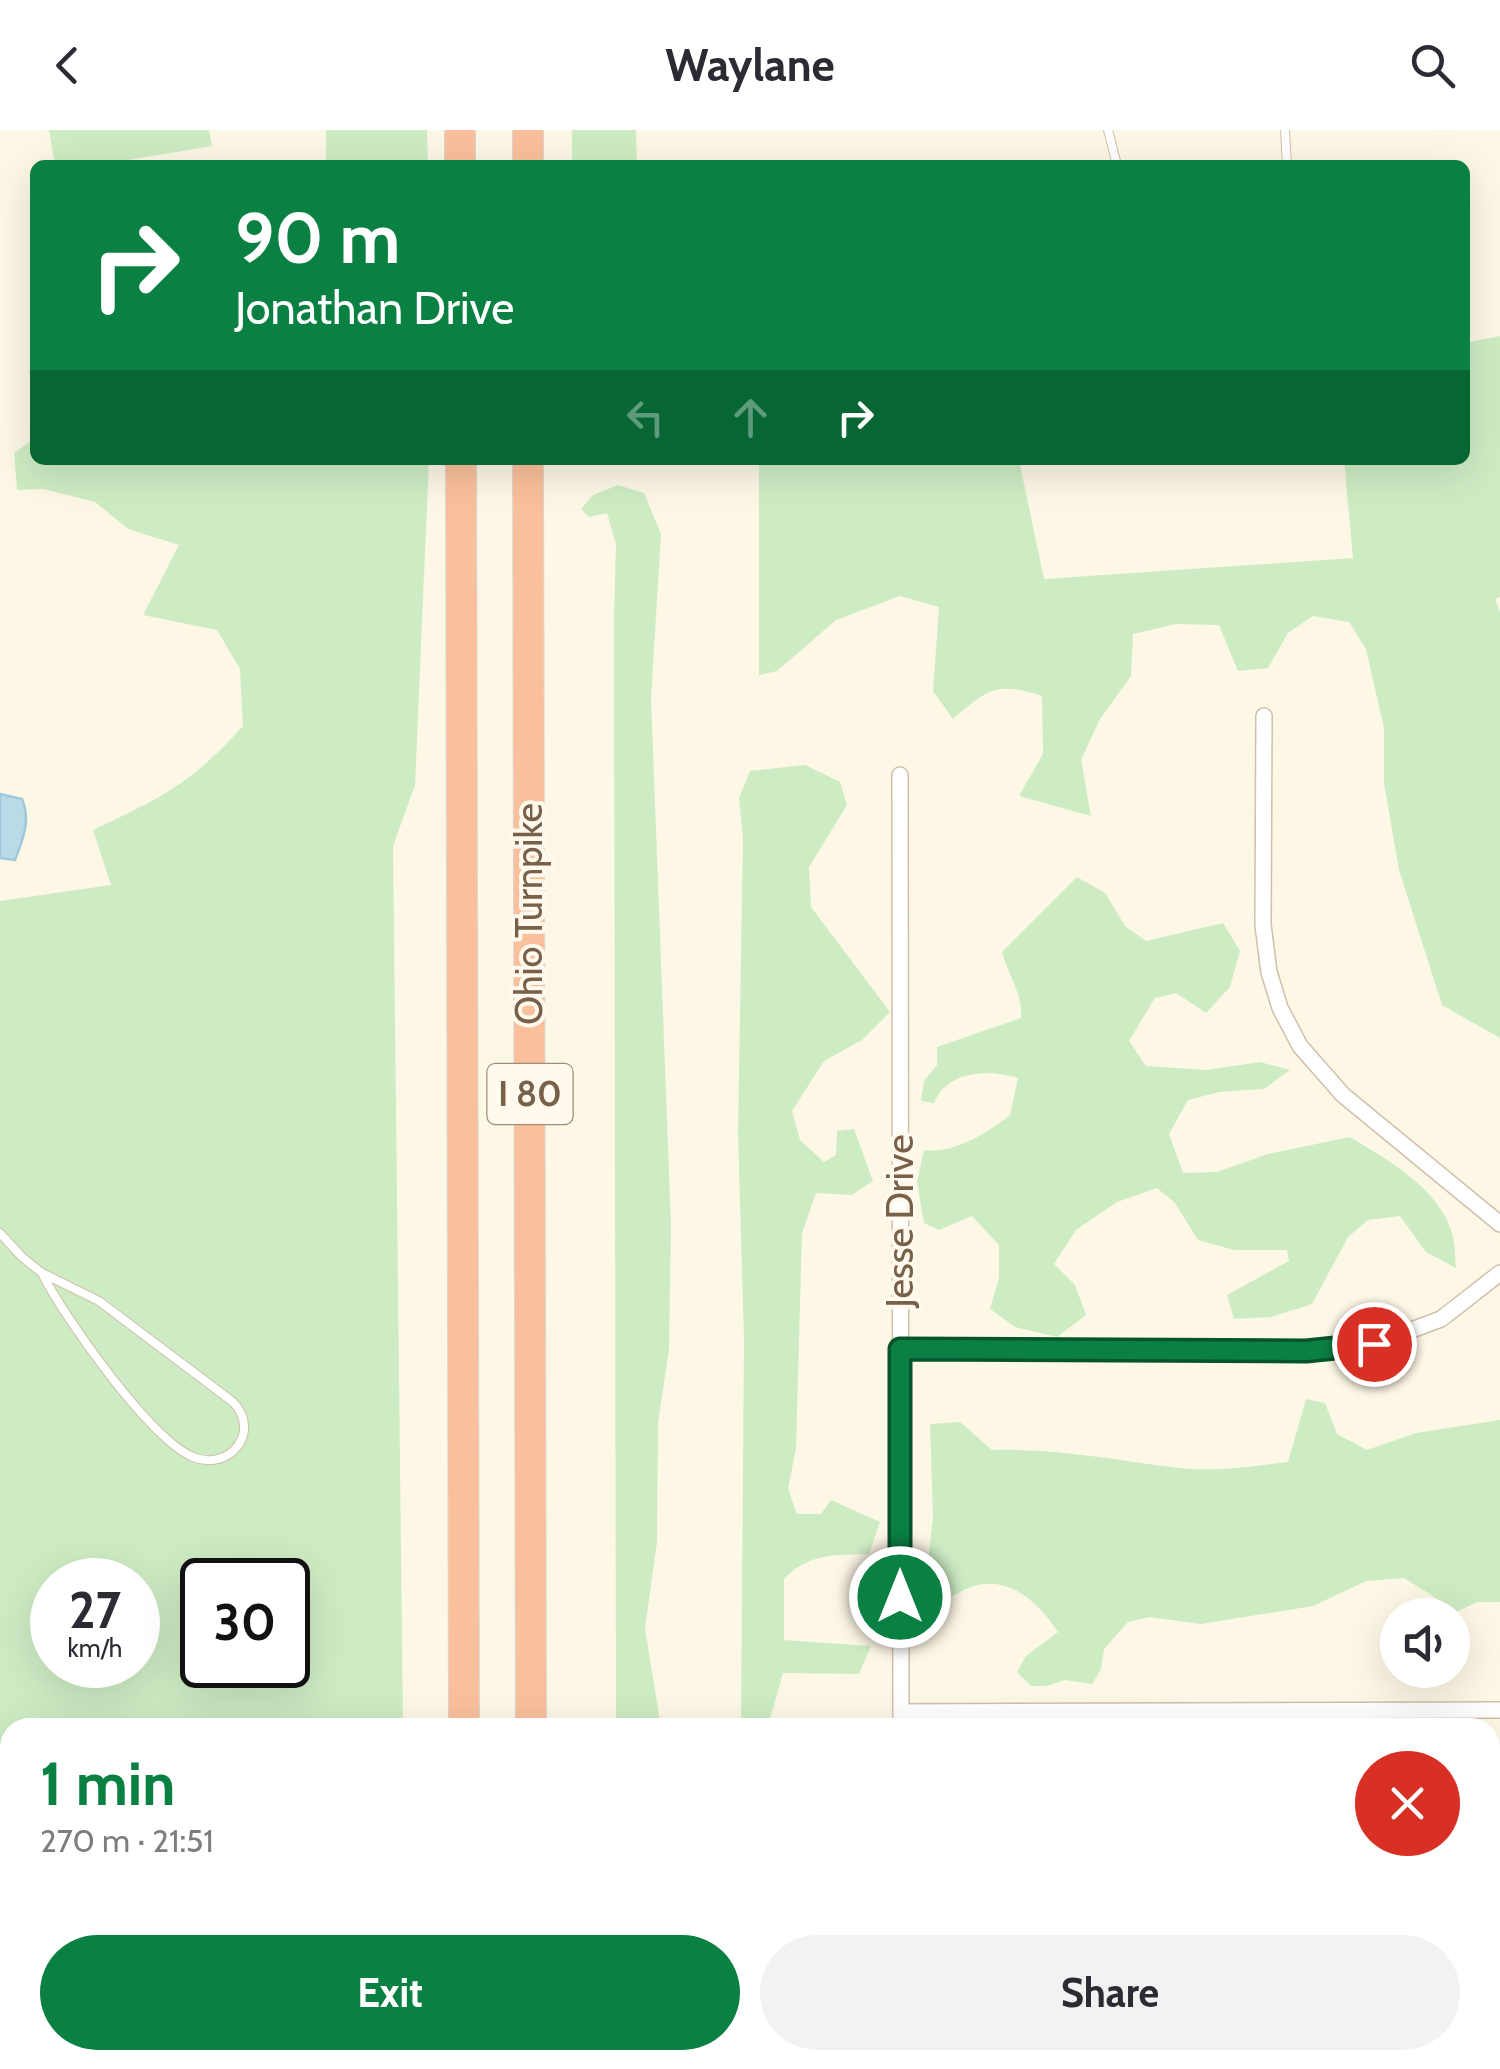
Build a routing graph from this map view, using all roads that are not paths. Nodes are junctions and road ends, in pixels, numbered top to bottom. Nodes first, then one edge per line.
1 (460, 130) edge
2 (528, 130) edge
3 (1108, 130) edge
4 (1285, 130) edge
5 (460, 160) edge
6 (528, 160) edge
7 (1116, 160) edge
8 (1287, 160) edge
9 (460, 465) edge
10 (528, 465) edge
11 (1264, 716) dead end
12 (900, 775) dead end
13 (1500, 1224) edge
14 (0, 1233) edge
15 (1500, 1272) edge
16 (42, 1273) junction
17 (900, 1349) junction
18 (1500, 1710) edge
19 (464, 1718) edge
20 (531, 1718) edge
21 (901, 1718) edge
22 (1310, 1718) edge

1 - 5 highway
2 - 6 highway
3 - 7 lane
4 - 8 lane
9 - 19 highway, Ohio Turnpike / I 80
10 - 20 highway, Ohio Turnpike / I 80
11 - 13 street
12 - 17 street, Jesse Drive
14 - 16 lane
15 - 17 street
16 - 16 lane
17 - 21 street, Jesse Drive
18 - 22 street

